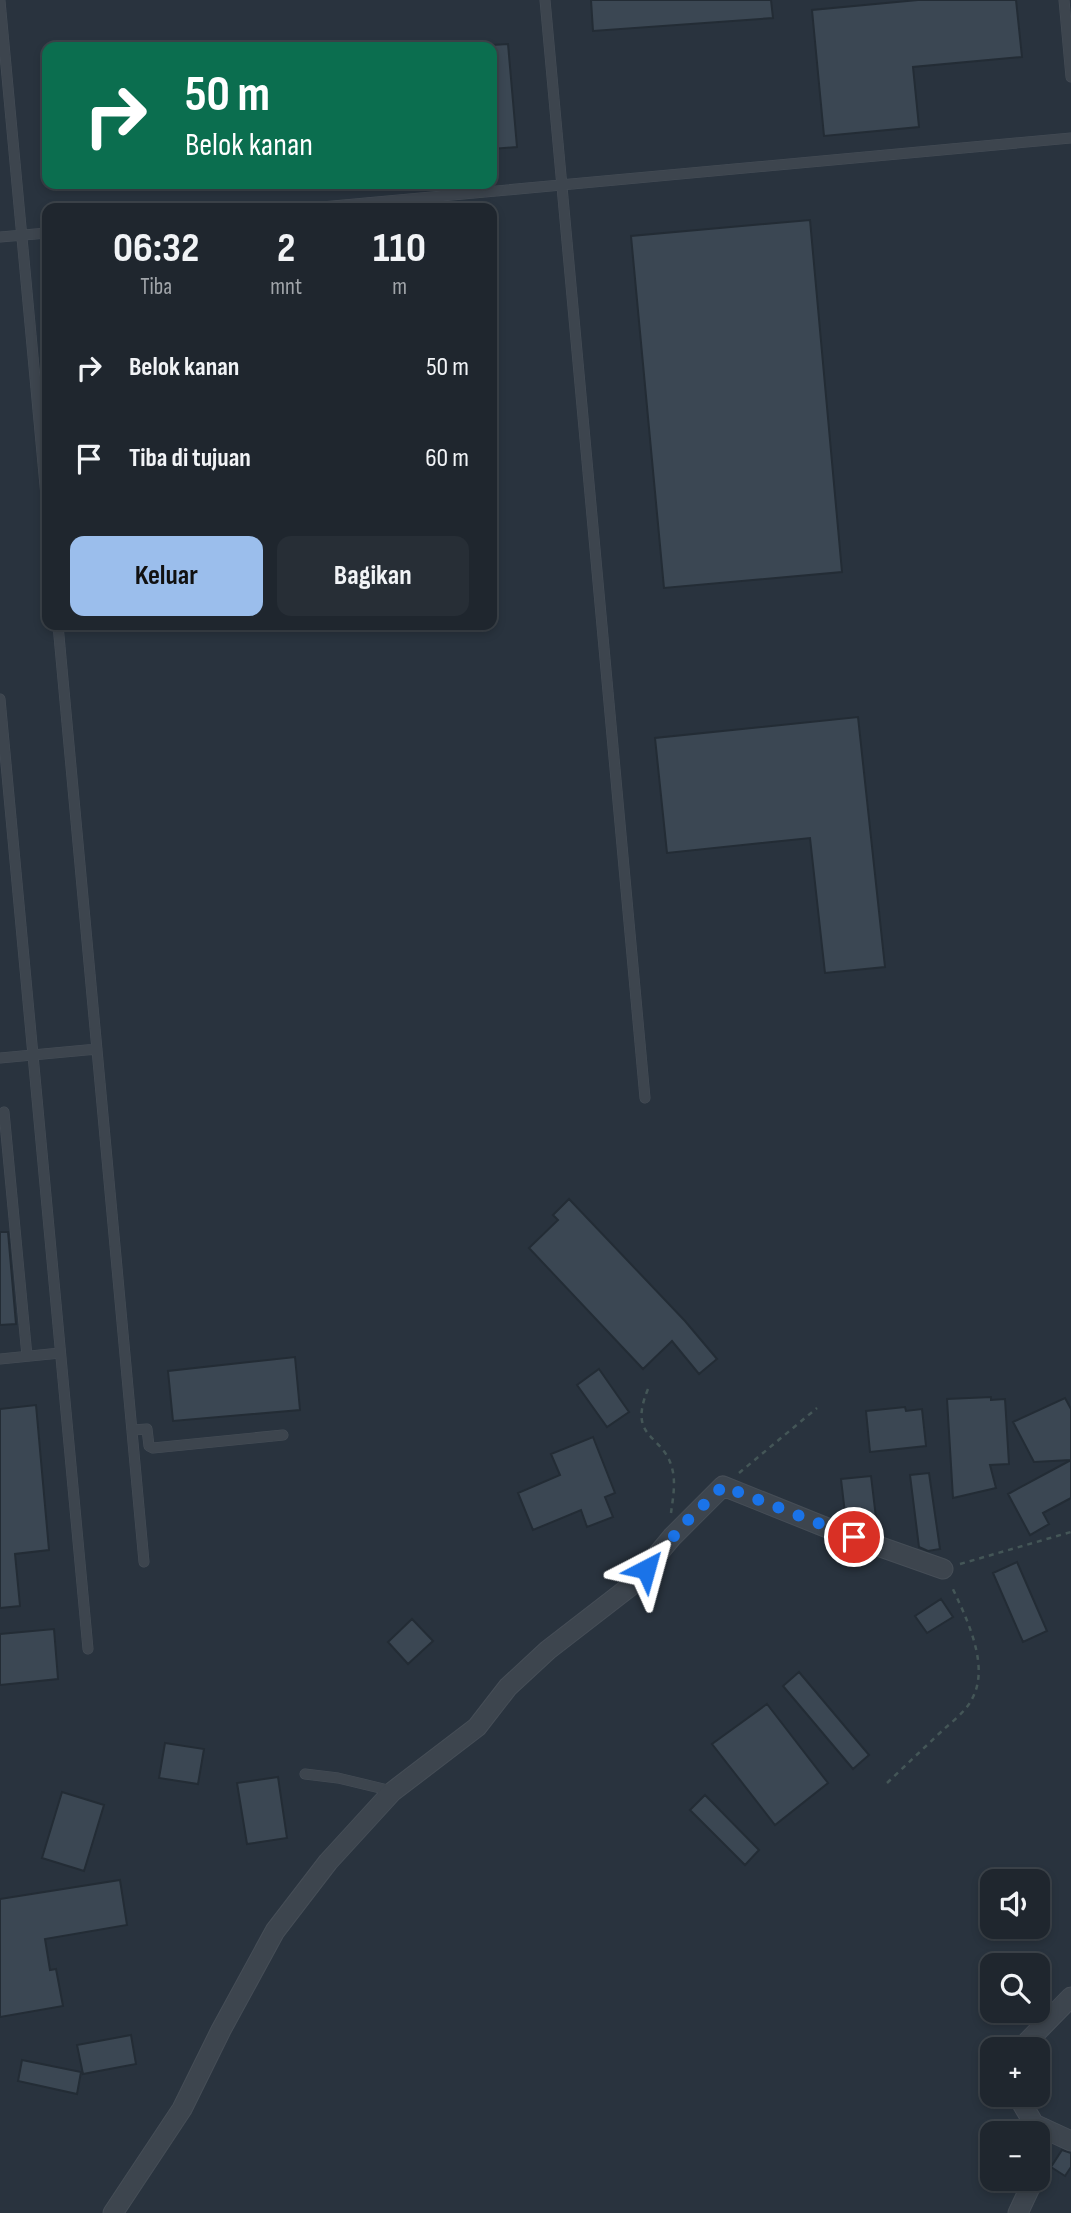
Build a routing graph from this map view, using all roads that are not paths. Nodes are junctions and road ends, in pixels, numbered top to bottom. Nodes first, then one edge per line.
1 (545, 0) edge
2 (1064, 0) edge
3 (0, 1) edge
4 (1071, 77) edge
5 (1071, 138) edge
6 (562, 185) junction
7 (366, 203) edge
8 (42, 233) edge
9 (22, 235) junction
10 (0, 237) edge
11 (42, 453) edge
12 (58, 630) edge
13 (0, 699) edge
14 (97, 1049) junction
15 (33, 1055) junction
16 (0, 1058) edge
17 (645, 1098) dead end
18 (4, 1112) dead end
19 (60, 1353) junction
20 (27, 1356) junction
21 (0, 1359) edge
22 (132, 1430) junction
23 (283, 1435) dead end
24 (144, 1562) dead end
25 (943, 1569) road end
26 (88, 1649) dead end
27 (305, 1774) dead end
28 (392, 1791) junction
29 (1071, 1997) edge
30 (1032, 2037) edge
31 (1050, 2134) edge
32 (1071, 2141) edge
33 (1028, 2191) edge
34 (113, 2213) edge
35 (1018, 2213) edge

1 - 6 lane
2 - 4 lane
3 - 9 lane
5 - 6 lane
6 - 7 lane
6 - 17 lane
8 - 9 lane
9 - 10 lane
9 - 11 lane
12 - 14 lane
13 - 15 lane
14 - 15 lane
14 - 22 lane
15 - 16 lane
15 - 19 lane
18 - 20 lane
19 - 20 lane
19 - 26 lane
20 - 21 lane
22 - 23 lane
22 - 24 lane
25 - 28 street
27 - 28 lane
28 - 34 street
29 - 30 street
31 - 32 street
33 - 35 street

